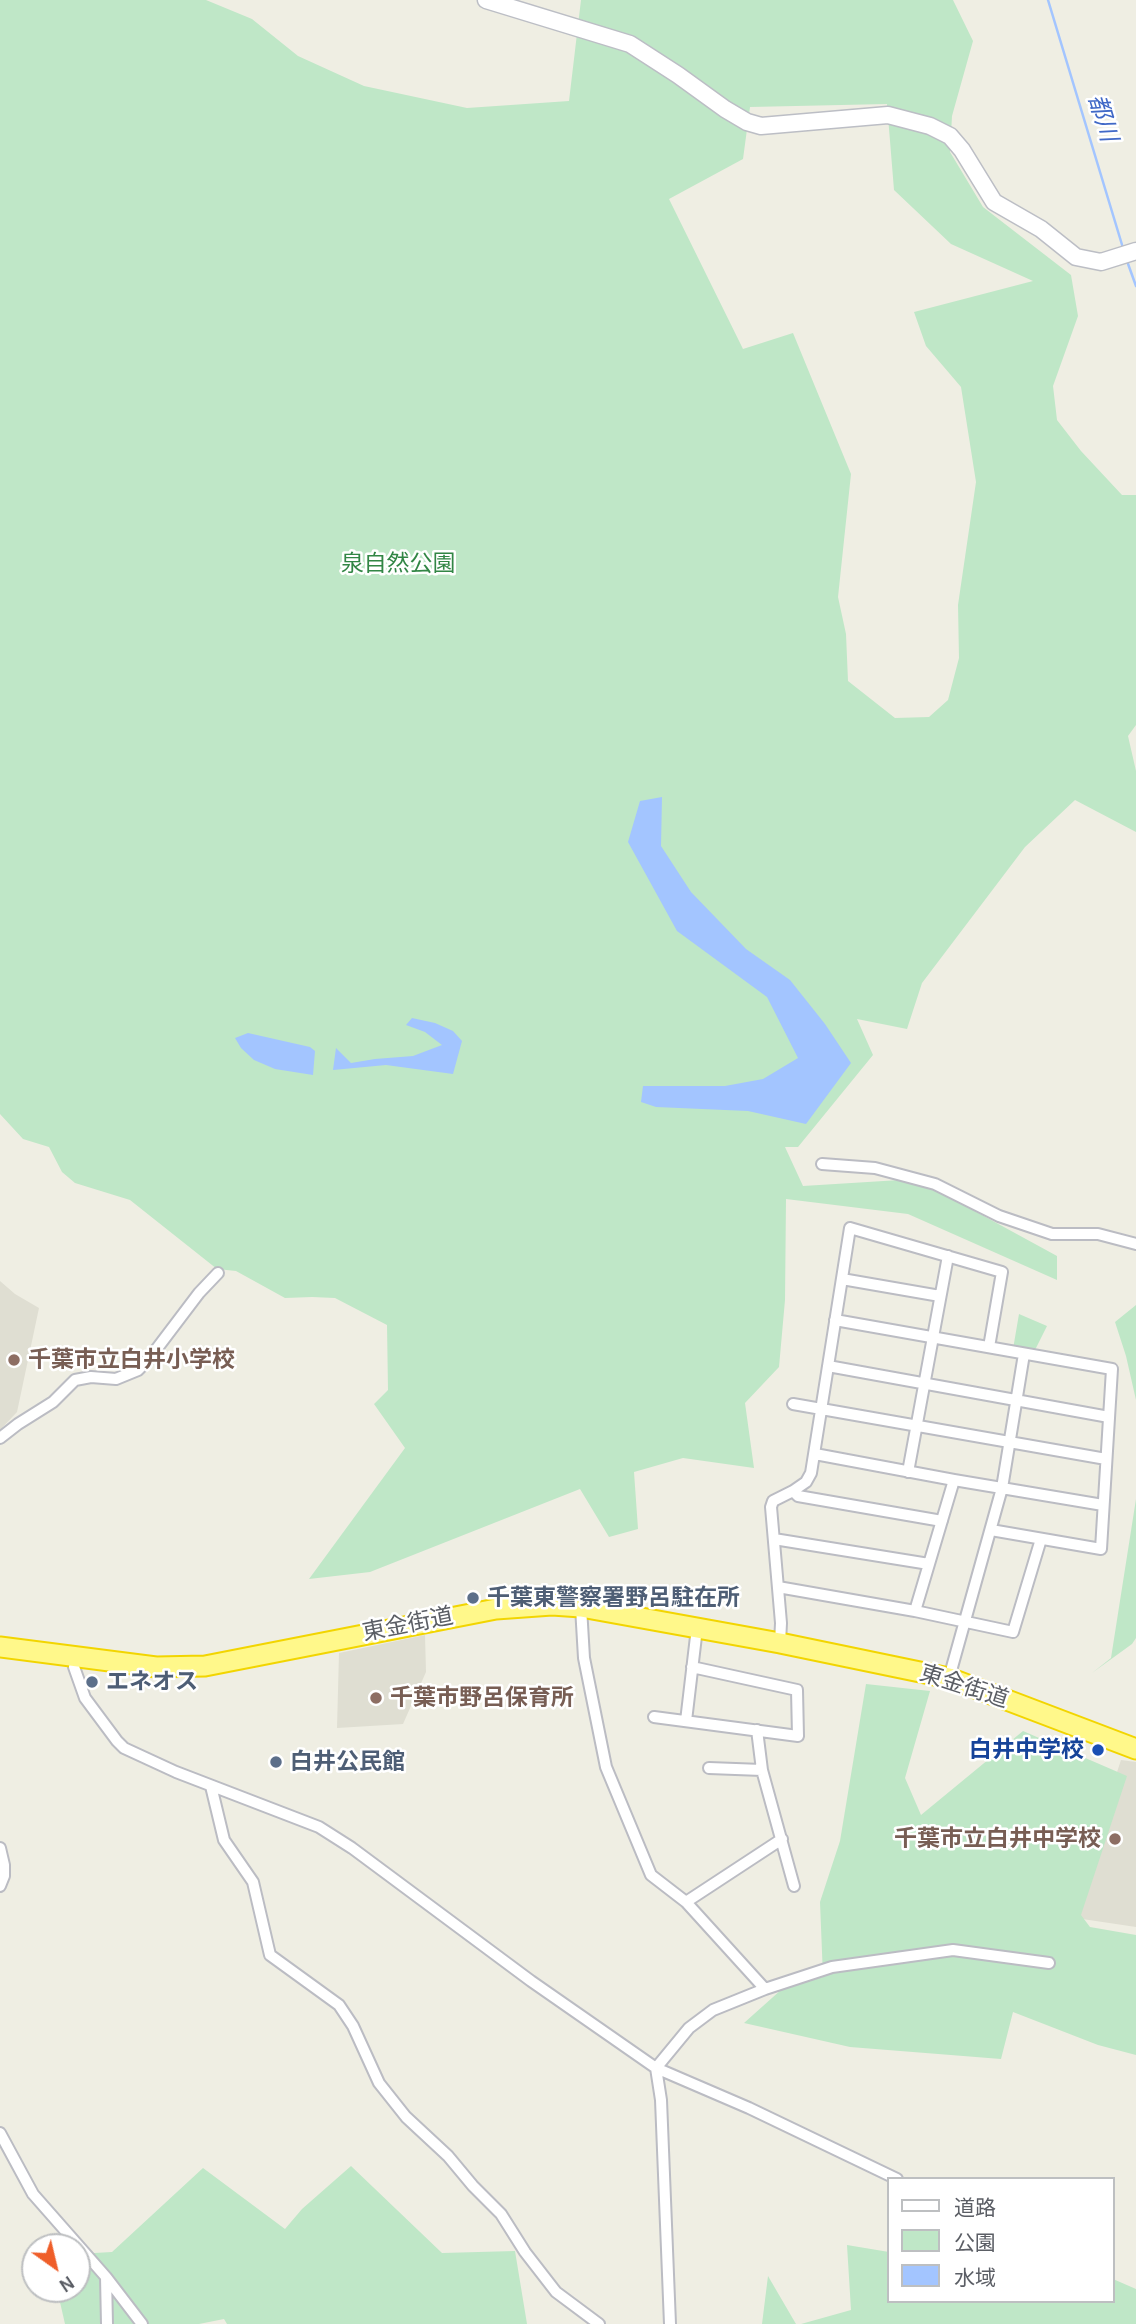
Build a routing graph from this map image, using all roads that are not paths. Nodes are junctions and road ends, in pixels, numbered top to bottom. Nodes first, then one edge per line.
1 (486, 0) edge
2 (1135, 251) edge
3 (822, 1164) dead end
4 (1136, 1244) edge
5 (948, 1256) junction
6 (218, 1273) dead end
7 (842, 1279) junction
8 (940, 1296) junction
9 (835, 1320) junction
10 (933, 1338) junction
11 (989, 1347) junction
12 (1024, 1354) junction
13 (828, 1366) junction
14 (924, 1384) junction
15 (1017, 1400) junction
16 (793, 1404) dead end
17 (822, 1409) junction
18 (1109, 1417) junction
19 (916, 1426) junction
20 (0, 1438) edge
21 (1010, 1443) junction
22 (815, 1454) junction
23 (1106, 1459) junction
24 (908, 1472) junction
25 (954, 1480) junction
26 (1002, 1488) junction
27 (793, 1491) junction
28 (1104, 1505) junction
29 (942, 1521) junction
30 (991, 1530) junction
31 (774, 1539) junction
32 (1041, 1539) junction
33 (929, 1564) junction
34 (778, 1587) junction
35 (582, 1607) junction
36 (915, 1611) junction
37 (965, 1620) junction
38 (697, 1628) junction
39 (780, 1643) junction
40 (0, 1647) edge
41 (76, 1658) junction
42 (692, 1667) junction
43 (949, 1678) junction
44 (654, 1717) dead end
45 (685, 1721) junction
46 (757, 1730) junction
47 (1136, 1749) edge
48 (709, 1768) dead end
49 (762, 1770) junction
50 (211, 1786) junction
51 (782, 1839) junction
52 (0, 1848) edge
53 (0, 1886) edge
54 (794, 1886) dead end
55 (686, 1902) junction
56 (1049, 1963) dead end
57 (765, 1989) junction
58 (656, 2068) junction
59 (0, 2133) edge
60 (893, 2177) edge
61 (106, 2277) junction
62 (107, 2324) edge
63 (142, 2324) edge
64 (599, 2324) edge
65 (670, 2324) edge

1 - 2 street
3 - 4 street
5 - 7 street
5 - 8 street
5 - 11 street
6 - 20 street
7 - 8 street
7 - 9 street
8 - 10 street
9 - 10 street
9 - 13 street
10 - 11 street
10 - 14 street
11 - 12 street
12 - 15 street
12 - 18 street
13 - 14 street
13 - 17 street
14 - 15 street
14 - 19 street
15 - 18 street
15 - 21 street
16 - 17 street
17 - 19 street
17 - 22 street
18 - 23 street
19 - 21 street
19 - 24 street
21 - 23 street
21 - 26 street
22 - 24 street
22 - 27 street
23 - 28 street
24 - 25 street
25 - 26 street
25 - 29 street
26 - 28 street
26 - 30 street
27 - 29 street
27 - 31 street
28 - 32 street
29 - 33 street
30 - 32 street
30 - 37 street
31 - 33 street
31 - 34 street
32 - 37 street
33 - 36 street
34 - 36 street
34 - 39 street
35 - 38 highway, 東金街道
35 - 41 highway, 東金街道
35 - 55 street
36 - 37 street
37 - 43 street
38 - 39 highway, 東金街道
38 - 42 street
39 - 43 highway, 東金街道
40 - 41 highway, 東金街道
41 - 50 street
42 - 45 street
42 - 46 street
43 - 47 highway, 東金街道
44 - 45 street
45 - 46 street
46 - 49 street
48 - 49 street
49 - 51 street
50 - 58 street
50 - 64 street
51 - 54 street
51 - 55 street
52 - 53 street
55 - 57 street
56 - 57 street
57 - 58 street
58 - 60 street
58 - 65 street
59 - 61 street
61 - 62 street
61 - 63 street

